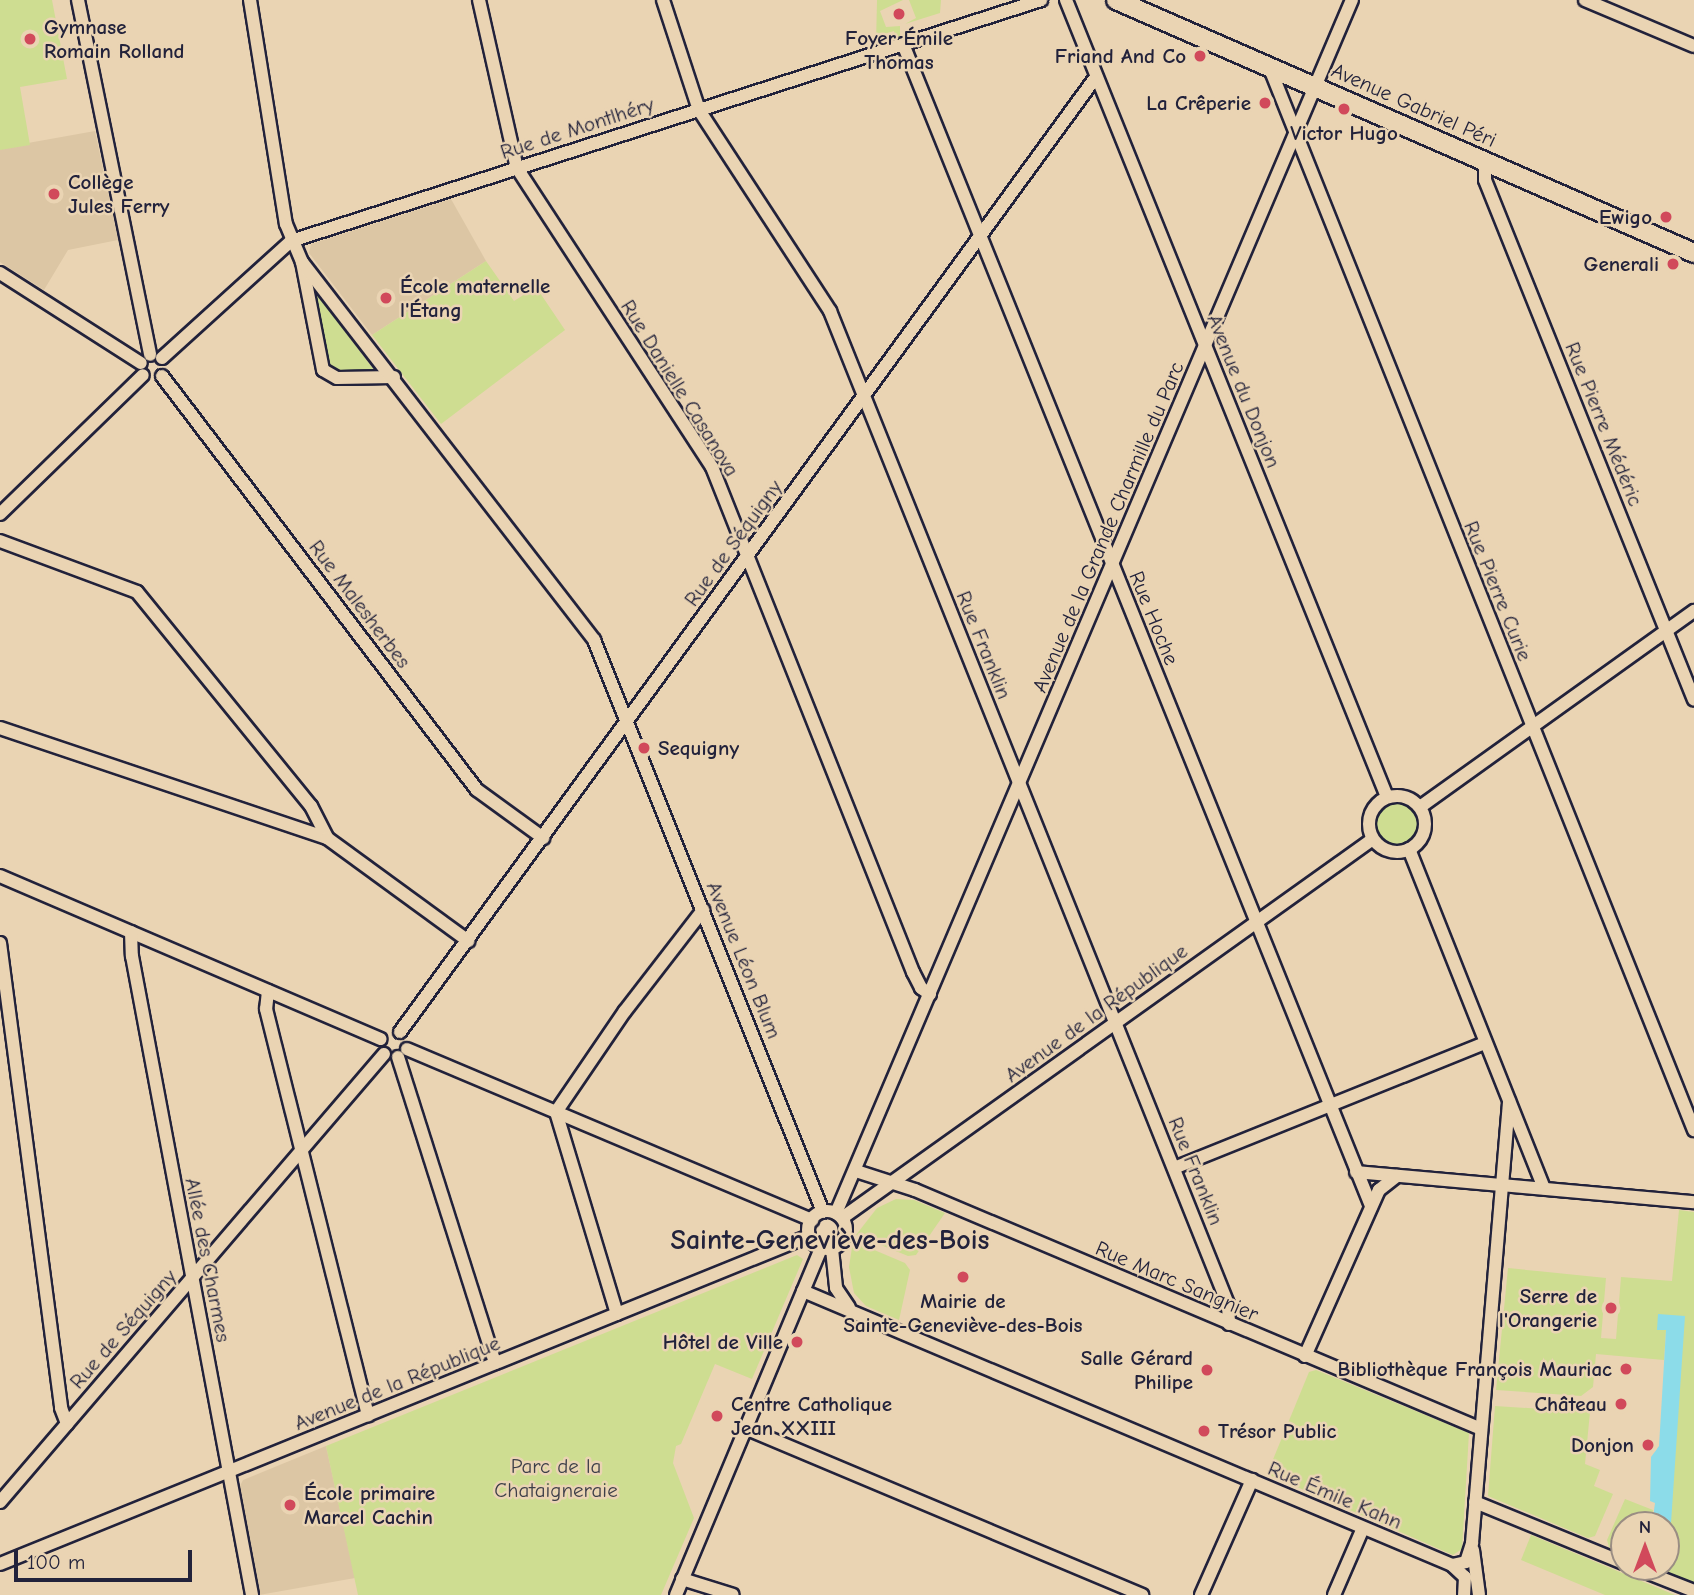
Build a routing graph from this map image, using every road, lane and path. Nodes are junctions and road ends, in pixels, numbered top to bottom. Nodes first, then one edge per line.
1 (78, 0) edge
2 (250, 0) edge
3 (479, 0) edge
4 (663, 0) edge
5 (1041, 0) edge
6 (1066, 0) edge
7 (1116, 0) edge
8 (1352, 0) edge
9 (1585, 0) edge
10 (903, 44) junction
11 (1694, 46) edge
12 (1269, 66) junction
13 (1096, 77) junction
14 (1315, 86) junction
15 (699, 110) junction
16 (1295, 131) junction
17 (1485, 162) junction
18 (517, 168) junction
19 (980, 236) junction
20 (291, 241) junction
21 (1694, 253) edge
22 (302, 262) junction
23 (0, 273) edge
24 (1205, 346) junction
25 (149, 363) junction
26 (162, 376) junction
27 (394, 377) junction
28 (864, 396) junction
29 (0, 514) edge
30 (0, 541) edge
31 (747, 556) junction
32 (1113, 566) junction
33 (1694, 611) edge
34 (1666, 631) junction
35 (1694, 699) edge
36 (628, 723) junction
37 (0, 727) edge
38 (1532, 727) junction
39 (1019, 783) junction
40 (1387, 797) junction
41 (1420, 807) junction
42 (327, 838) junction
43 (543, 838) junction
44 (1373, 839) junction
45 (1409, 849) junction
46 (0, 876) edge
47 (703, 910) junction
48 (1256, 923) junction
49 (131, 932) junction
50 (468, 941) junction
51 (0, 943) edge
52 (268, 990) junction
53 (930, 993) junction
54 (1115, 1023) junction
55 (400, 1032) junction
56 (381, 1039) junction
57 (1485, 1043) junction
58 (402, 1053) junction
59 (384, 1054) junction
60 (1509, 1102) junction
61 (1329, 1105) junction
62 (556, 1112) junction
63 (1694, 1129) edge
64 (302, 1151) junction
65 (1174, 1168) junction
66 (856, 1171) junction
67 (1356, 1172) junction
68 (1397, 1176) junction
69 (892, 1183) junction
70 (1501, 1185) junction
71 (1544, 1188) junction
72 (1694, 1202) edge
73 (1371, 1206) junction
74 (833, 1214) junction
75 (811, 1220) junction
76 (809, 1236) junction
77 (826, 1248) junction
78 (192, 1280) junction
79 (803, 1291) junction
80 (855, 1313) junction
81 (617, 1314) junction
82 (1229, 1324) junction
83 (1305, 1356) junction
84 (495, 1363) junction
85 (368, 1415) junction
86 (67, 1424) junction
87 (746, 1428) junction
88 (1481, 1429) junction
89 (229, 1472) junction
90 (1252, 1480) junction
91 (0, 1502) edge
92 (1475, 1502) junction
93 (1363, 1528) junction
94 (1472, 1543) junction
95 (1610, 1557) edge
96 (0, 1564) edge
97 (1452, 1565) junction
98 (682, 1579) junction
99 (1669, 1581) edge
100 (1694, 1591) edge
101 (252, 1595) edge
102 (676, 1595) edge
103 (733, 1595) edge
104 (1142, 1595) edge
105 (1201, 1595) edge
106 (1334, 1595) edge
107 (1464, 1595) edge
108 (1479, 1595) edge

1 - 25 street
2 - 20 street
3 - 18 street, Rue Danielle Casanova
4 - 15 street, Rue Franklin
5 - 10 street, Rue de Montlhéry
6 - 13 street, Avenue du Donjon
7 - 12 street, Avenue Gabriel Péri
8 - 14 street, Avenue de la Grande Charmille du Parc
9 - 11 street
10 - 15 street, Rue de Montlhéry
10 - 19 street, Rue Hoche
12 - 14 street, Avenue Gabriel Péri
12 - 16 street, Rue Pierre Curie
13 - 19 street, Rue de Séquigny
13 - 24 street, Avenue du Donjon
14 - 16 street, Avenue de la Grande Charmille du Parc
14 - 17 street, Avenue Gabriel Péri
15 - 18 street, Rue de Montlhéry
15 - 28 street, Rue Franklin
16 - 24 street, Avenue de la Grande Charmille du Parc
16 - 38 street, Rue Pierre Curie
17 - 21 street, Avenue Gabriel Péri
17 - 34 street, Rue Pierre Médéric
18 - 20 street, Rue de Montlhéry
18 - 31 street, Rue Danielle Casanova
19 - 28 street, Rue de Séquigny
19 - 32 street, Rue Hoche
20 - 22 street
20 - 25 street, Rue de Montlhéry
22 - 27 street, Avenue Léon Blum
22 - 27 street
23 - 25 street
24 - 32 street, Avenue de la Grande Charmille du Parc
24 - 40 street, Avenue du Donjon
25 - 26 street
25 - 26 street
25 - 29 street, Rue de Montlhéry
26 - 43 street, Rue Malesherbes
27 - 36 street, Avenue Léon Blum
28 - 31 street, Rue de Séquigny
28 - 39 street, Rue Franklin
30 - 42 street
31 - 36 street, Rue de Séquigny
31 - 53 street, Rue Danielle Casanova
32 - 39 street, Avenue de la Grande Charmille du Parc
32 - 48 street, Rue Hoche
33 - 34 street
34 - 35 street, Rue Pierre Médéric
34 - 38 street
36 - 43 street, Rue de Séquigny
36 - 47 street, Avenue Léon Blum
37 - 42 street
38 - 41 street
38 - 63 street, Rue Pierre Curie
39 - 53 street, Avenue de la Grande Charmille du Parc
39 - 54 street, Rue Franklin
40 - 41 street
40 - 44 street
41 - 45 street
42 - 50 street
43 - 50 street, Rue de Séquigny
44 - 45 street
44 - 48 street, Avenue de la République
45 - 57 street
46 - 49 street
47 - 62 street
47 - 74 street, Avenue Léon Blum
48 - 54 street, Avenue de la République
48 - 61 street, Rue Hoche
49 - 52 street
49 - 78 street, Allée des Charmes
50 - 55 street, Rue de Séquigny
51 - 86 street
52 - 56 street
52 - 64 street
53 - 66 street, Avenue de la Grande Charmille du Parc
54 - 65 street, Rue Franklin
54 - 69 street, Avenue de la République
55 - 56 street
55 - 58 street
56 - 59 street
57 - 60 street
57 - 61 street
58 - 59 street
58 - 62 street
58 - 84 street
59 - 64 street, Rue de Séquigny
60 - 70 street
60 - 71 street
61 - 65 street
61 - 67 street, Rue Hoche
62 - 75 street
62 - 81 street
64 - 78 street, Rue de Séquigny
64 - 85 street
65 - 82 street, Rue Franklin
66 - 69 street, Rue Marc Sangnier
66 - 74 street, Avenue de la Grande Charmille du Parc
67 - 68 street
67 - 73 street, Rue Hoche
68 - 70 street
68 - 73 street
69 - 74 street, Avenue de la République
69 - 82 street, Rue Marc Sangnier
70 - 71 street
70 - 88 street
71 - 72 street
73 - 83 street
74 - 75 street, Avenue de la République
74 - 77 street, Avenue de la Grande Charmille du Parc
75 - 76 street
76 - 77 street
76 - 81 street, Avenue de la République
77 - 79 street
77 - 80 street
78 - 86 street, Rue de Séquigny
78 - 89 street, Allée des Charmes
79 - 80 street, Rue Émile Kahn
79 - 87 street
80 - 90 street, Rue Émile Kahn
81 - 84 street, Avenue de la République
82 - 83 street, Rue Marc Sangnier
83 - 88 street, Rue Marc Sangnier
84 - 85 street, Avenue de la République
85 - 89 street, Avenue de la République
86 - 91 street, Rue de Séquigny
87 - 98 street
87 - 104 street
88 - 92 street
89 - 96 street, Avenue de la République
89 - 101 street, Allée des Charmes
90 - 93 street, Rue Émile Kahn
90 - 105 street
92 - 94 street
92 - 95 street
93 - 97 street, Rue Émile Kahn
93 - 106 street
94 - 97 street
94 - 108 street
97 - 107 street
98 - 102 street
98 - 103 street
99 - 100 street

